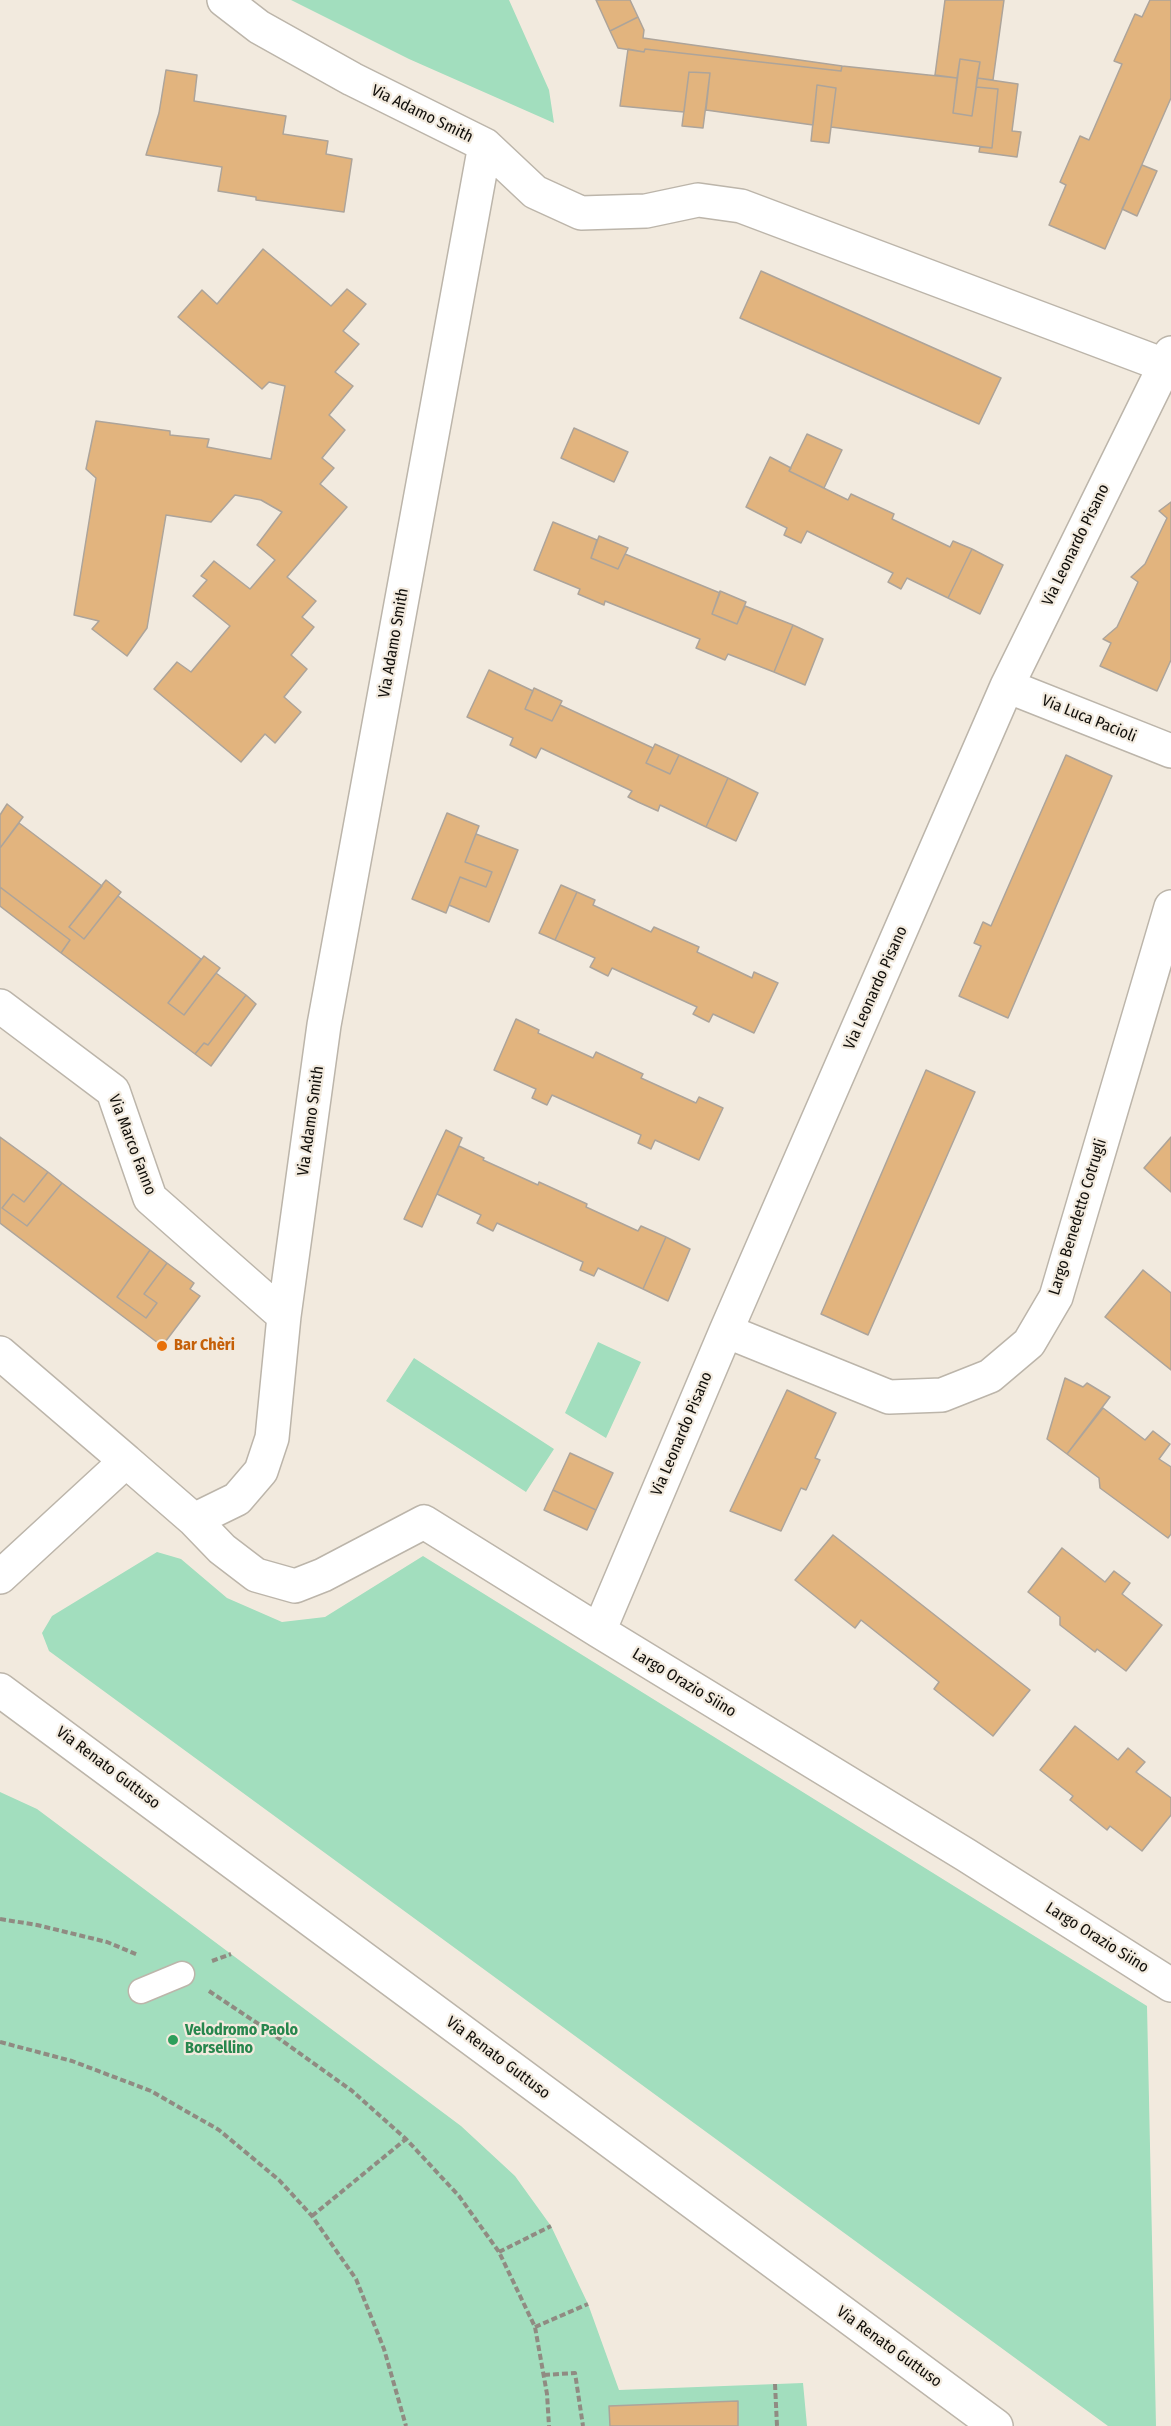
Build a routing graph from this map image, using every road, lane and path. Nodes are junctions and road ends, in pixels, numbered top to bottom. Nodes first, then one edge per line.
1 (224, 0) edge
2 (485, 145) junction
3 (1167, 359) edge
4 (1007, 686) junction
5 (1171, 751) edge
6 (1171, 907) edge
7 (0, 1006) edge
8 (285, 1316) junction
9 (726, 1332) junction
10 (0, 1353) edge
11 (126, 1461) junction
12 (194, 1520) junction
13 (0, 1577) edge
14 (599, 1631) junction
15 (0, 1678) edge
16 (0, 1690) edge
17 (51, 1725) junction
18 (0, 1919) edge
19 (182, 1974) junction
20 (1171, 1985) edge
21 (141, 1991) dead end
22 (0, 2042) edge
23 (406, 2139) junction
24 (312, 2216) junction
25 (551, 2226) dead end
26 (499, 2252) junction
27 (588, 2304) dead end
28 (535, 2327) junction
29 (544, 2375) junction
30 (775, 2384) dead end
31 (406, 2426) edge
32 (549, 2426) edge
33 (583, 2426) edge
34 (777, 2426) edge
35 (996, 2426) edge

1 - 2 street, Via Adamo Smith
2 - 3 street
2 - 8 street, Via Adamo Smith
3 - 4 street, Via Leonardo Pisano
4 - 5 street, Via Luca Pacioli
4 - 9 street, Via Leonardo Pisano
6 - 9 street, Largo Benedetto Cotrugli
7 - 8 street, Via Marco Fanno
8 - 12 street, Via Adamo Smith
9 - 14 street, Via Leonardo Pisano
10 - 11 street
11 - 12 street
11 - 13 street
12 - 14 street, Largo Orazio Siino
14 - 20 street, Largo Orazio Siino
15 - 17 street
16 - 17 street, Via Renato Guttuso
17 - 35 street, Via Renato Guttuso
18 - 19 path
19 - 21 lane
19 - 23 path
22 - 24 path
23 - 24 path
23 - 26 path
24 - 31 path
25 - 26 path
26 - 28 path
27 - 28 path
28 - 29 path
29 - 32 path
29 - 33 path
30 - 34 path

